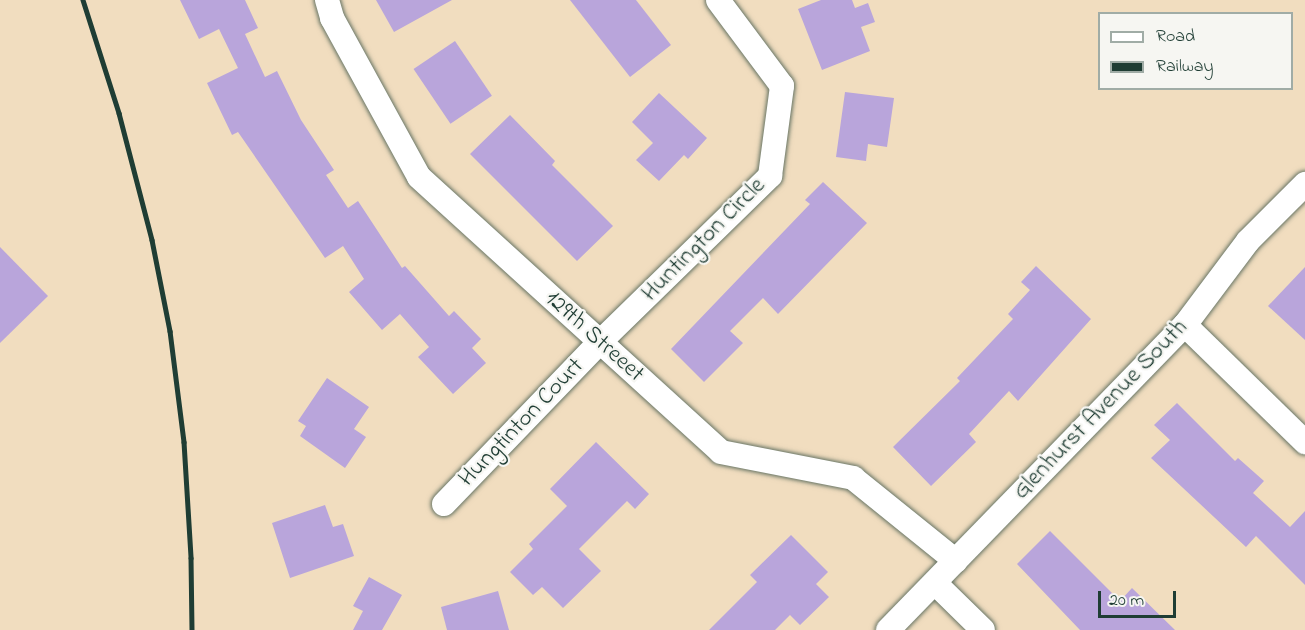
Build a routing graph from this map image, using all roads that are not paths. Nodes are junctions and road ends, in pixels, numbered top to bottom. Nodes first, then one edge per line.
1 (327, 0) edge
2 (718, 0) edge
3 (1305, 184) edge
4 (1185, 325) junction
5 (600, 342) junction
6 (1305, 442) edge
7 (444, 504) dead end
8 (956, 561) junction
9 (935, 583) junction
10 (888, 630) edge
11 (983, 630) edge

1 - 5 street, 129th Streeet
2 - 5 street, Huntington Circle
3 - 4 street, Glenhurst Avenue South
4 - 6 street
4 - 8 street, Glenhurst Avenue South
5 - 7 street, Hungtinton Court
5 - 8 street, 129th Streeet
8 - 9 street, Glenhurst Avenue South
9 - 10 street, Glenhurst Avenue South
9 - 11 street

